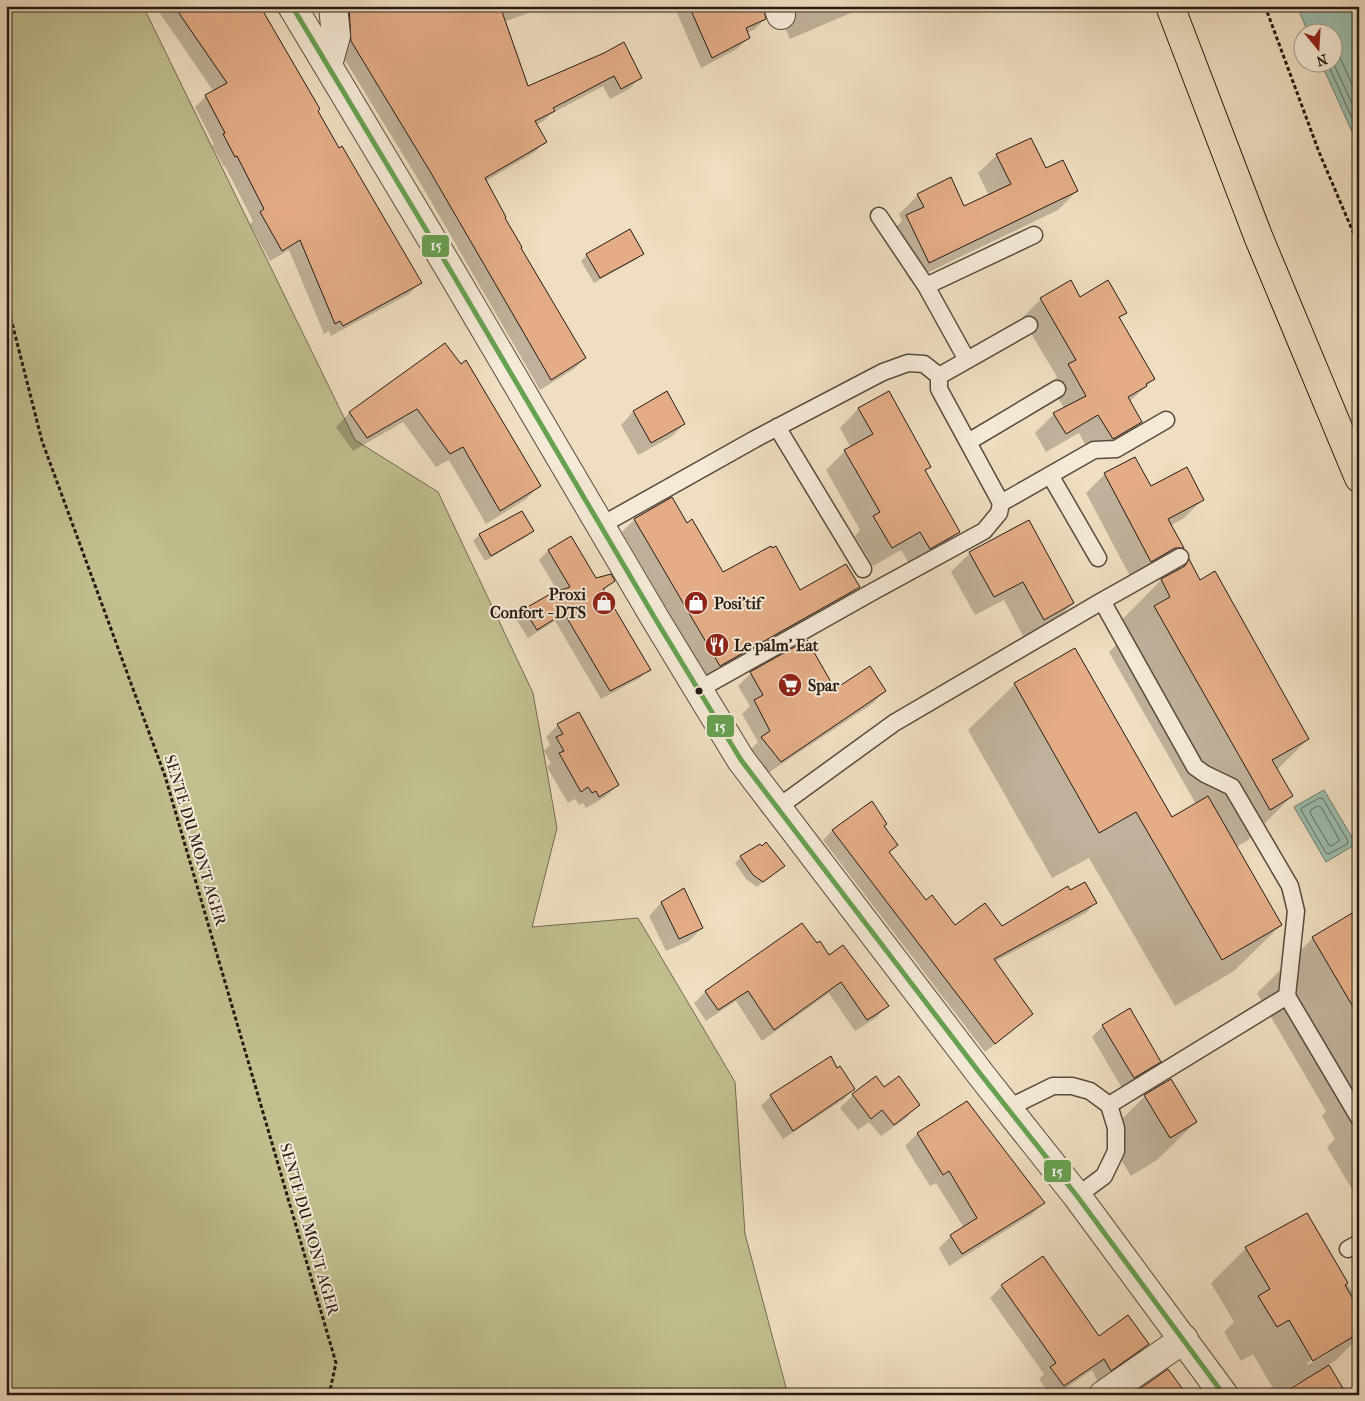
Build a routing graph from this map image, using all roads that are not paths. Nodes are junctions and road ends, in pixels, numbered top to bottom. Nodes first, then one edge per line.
1 (292, 6) edge
2 (333, 6) edge
3 (1170, 6) edge
4 (328, 66) junction
5 (879, 216) dead end
6 (1034, 235) dead end
7 (926, 286) junction
8 (1029, 325) dead end
9 (967, 360) junction
10 (939, 376) junction
11 (1057, 388) dead end
12 (1166, 420) dead end
13 (777, 427) junction
14 (968, 442) junction
15 (1050, 475) junction
16 (1359, 478) edge
17 (1001, 502) junction
18 (600, 526) junction
19 (1098, 558) dead end
20 (1180, 558) dead end
21 (863, 569) dead end
22 (1102, 601) junction
23 (698, 690) junction
24 (777, 808) junction
25 (1287, 996) junction
26 (1109, 1104) junction
27 (1008, 1108) junction
28 (1359, 1118) edge
29 (1077, 1196) junction
30 (1184, 1339) junction
31 (1103, 1395) edge
32 (1224, 1395) edge

1 - 4 street
2 - 4 street
3 - 16 main road
4 - 18 street
5 - 7 lane
6 - 7 lane
7 - 9 lane
8 - 9 lane
9 - 10 lane
10 - 13 lane
10 - 14 lane
11 - 14 lane
12 - 15 lane
13 - 18 lane
13 - 21 lane
14 - 17 lane
15 - 17 lane
15 - 19 lane
17 - 23 lane
18 - 23 street
20 - 22 lane
22 - 24 lane
22 - 25 lane
23 - 24 street
24 - 27 street
25 - 26 lane
25 - 28 lane
26 - 27 lane
26 - 29 lane
27 - 29 street
29 - 30 street
30 - 31 street
30 - 32 street

